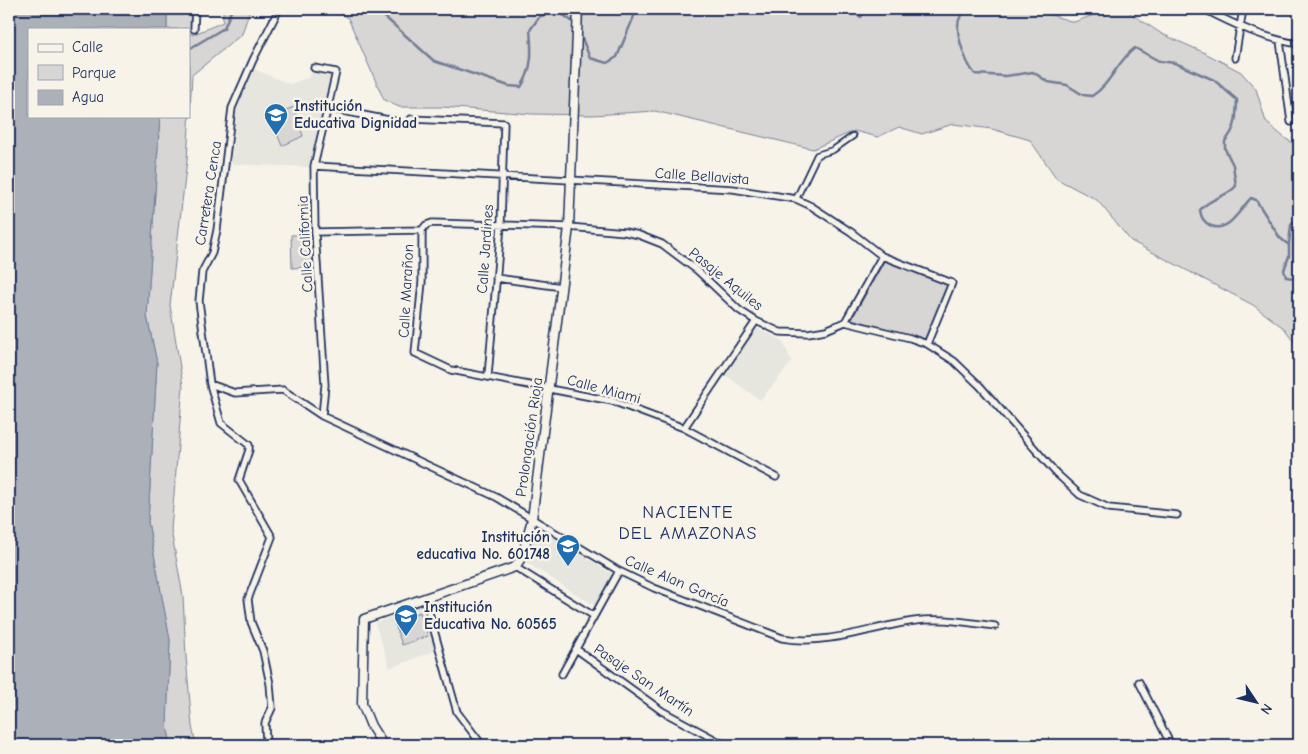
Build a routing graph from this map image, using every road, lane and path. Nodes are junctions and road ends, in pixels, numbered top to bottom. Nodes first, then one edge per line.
1 (195, 9) edge
2 (279, 9) edge
3 (578, 9) edge
4 (1204, 9) edge
5 (1243, 9) edge
6 (1239, 27) junction
7 (194, 29) dead end
8 (1280, 41) junction
9 (1299, 44) edge
10 (1235, 58) dead end
11 (314, 68) dead end
12 (327, 108) junction
13 (411, 119) dead end
14 (394, 121) dead end
15 (1291, 122) dead end
16 (853, 136) dead end
17 (314, 166) junction
18 (502, 177) junction
19 (571, 181) junction
20 (796, 199) junction
21 (501, 226) junction
22 (569, 227) junction
23 (315, 232) junction
24 (421, 232) junction
25 (882, 256) junction
26 (496, 278) junction
27 (562, 287) junction
28 (756, 321) junction
29 (845, 322) junction
30 (927, 344) junction
31 (415, 353) joint
32 (488, 376) junction
33 (210, 384) junction
34 (550, 387) junction
35 (322, 416) junction
36 (684, 428) junction
37 (776, 477) dead end
38 (1177, 515) dead end
39 (532, 519) junction
40 (515, 567) junction
41 (619, 571) junction
42 (425, 598) junction
43 (594, 616) junction
44 (995, 626) dead end
45 (576, 649) junction
46 (562, 674) dead end
47 (1138, 682) dead end
48 (266, 745) edge
49 (383, 745) edge
50 (482, 745) edge
51 (725, 745) edge
52 (1171, 745) edge

1 - 7 street
2 - 33 street, Carretera Cenca
3 - 19 street, Prolongación Rioja
4 - 6 street
5 - 6 street
6 - 8 street
6 - 10 street
8 - 9 street
8 - 15 street
11 - 12 street, Calle California
12 - 14 street
12 - 17 street, Calle California
13 - 18 street, Calle Jardines
16 - 20 street
17 - 18 street, Calle Bellavista
17 - 23 street, Calle California
18 - 19 street, Calle Bellavista
18 - 21 street, Calle Jardines
19 - 20 street, Calle Bellavista
19 - 22 street, Prolongación Rioja
20 - 25 street, Calle Bellavista
21 - 22 street, Pasaje Aquiles
21 - 24 street, Pasaje Aquiles
21 - 26 street, Calle Jardines
22 - 27 street, Prolongación Rioja
22 - 28 street, Pasaje Aquiles
23 - 24 street, Pasaje Aquiles
23 - 35 street, Calle California
24 - 31 street, Calle Marañon
25 - 29 street
25 - 30 street, Calle Bellavista
26 - 27 street
26 - 32 street, Calle Jardines
27 - 34 street, Prolongación Rioja
28 - 29 street, Pasaje Aquiles
28 - 36 street
29 - 30 street
30 - 38 street
31 - 32 street, Calle Miami
32 - 34 street, Calle Miami
33 - 35 street, Calle Alan García
33 - 48 street, Carretera Cenca
34 - 36 street, Calle Miami
34 - 39 street, Prolongación Rioja
35 - 39 street, Calle Alan García
36 - 37 street, Calle Miami
39 - 40 street, Prolongación Rioja
39 - 41 street, Calle Alan García
40 - 42 street
40 - 43 street
41 - 43 street
41 - 44 street, Calle Alan García
42 - 49 street
42 - 50 street
43 - 45 street
45 - 46 street
45 - 51 street, Pasaje San Martín
47 - 52 street

